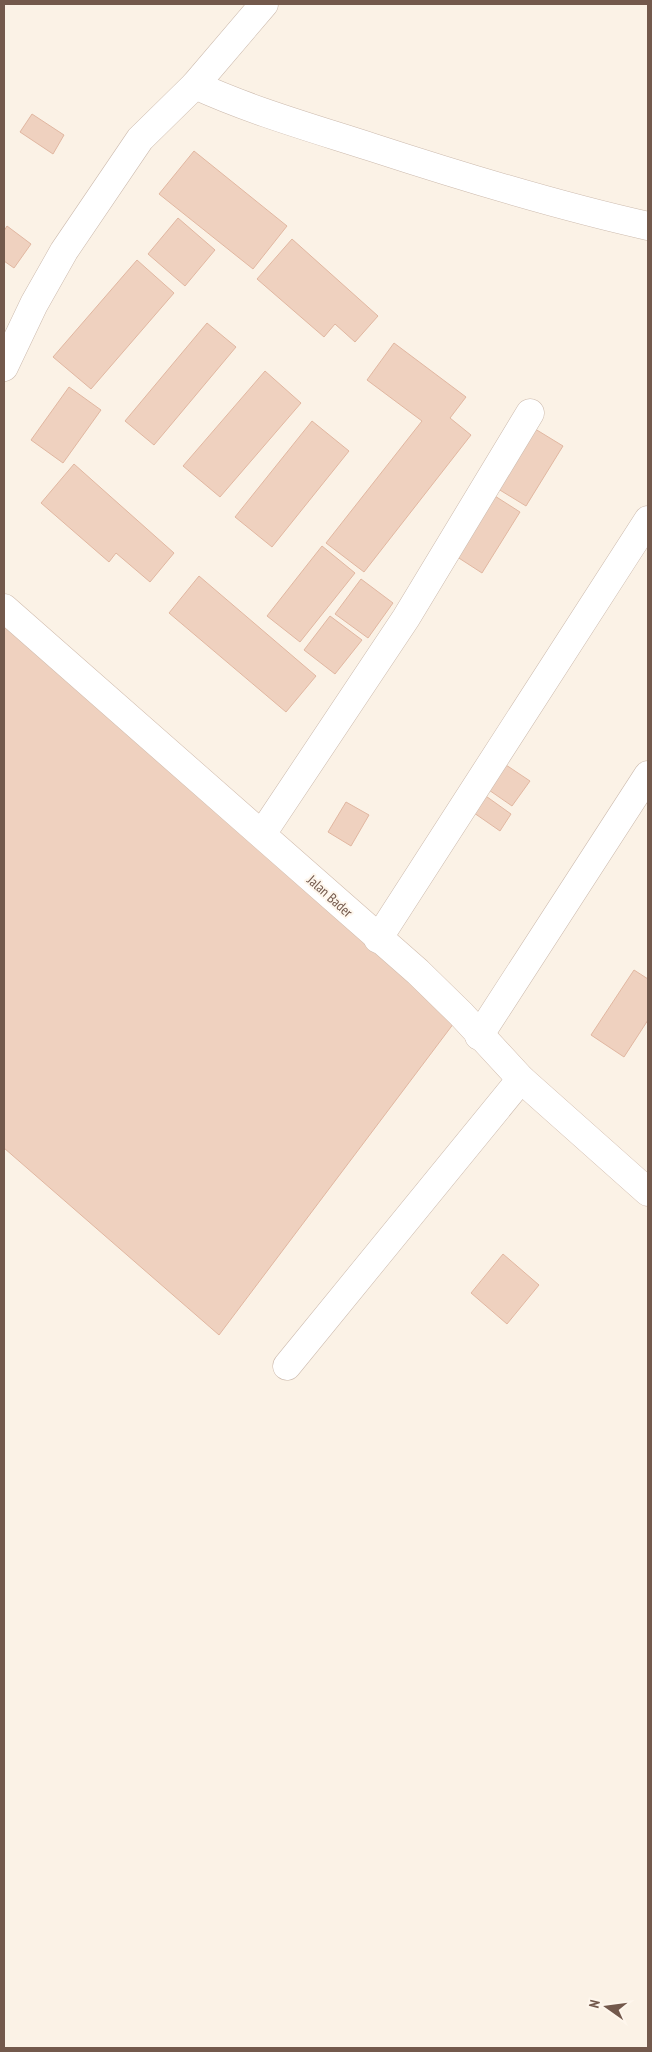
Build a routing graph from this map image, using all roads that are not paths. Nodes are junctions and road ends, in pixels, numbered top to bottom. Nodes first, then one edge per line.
1 (264, 4) edge
2 (195, 85) junction
3 (648, 226) edge
4 (4, 366) edge
5 (530, 413) dead end
6 (648, 520) edge
7 (4, 608) edge
8 (648, 775) edge
9 (262, 834) junction
10 (378, 939) junction
11 (479, 1036) junction
12 (521, 1079) junction
13 (648, 1192) edge
14 (287, 1366) dead end

1 - 2 street
2 - 3 street
2 - 4 street
5 - 9 street
6 - 10 street
7 - 9 street, Jalan Bader
8 - 11 street
9 - 10 street, Jalan Bader
10 - 11 street, Jalan Bader
11 - 12 street, Jalan Bader
12 - 13 street, Jalan Bader
12 - 14 street

